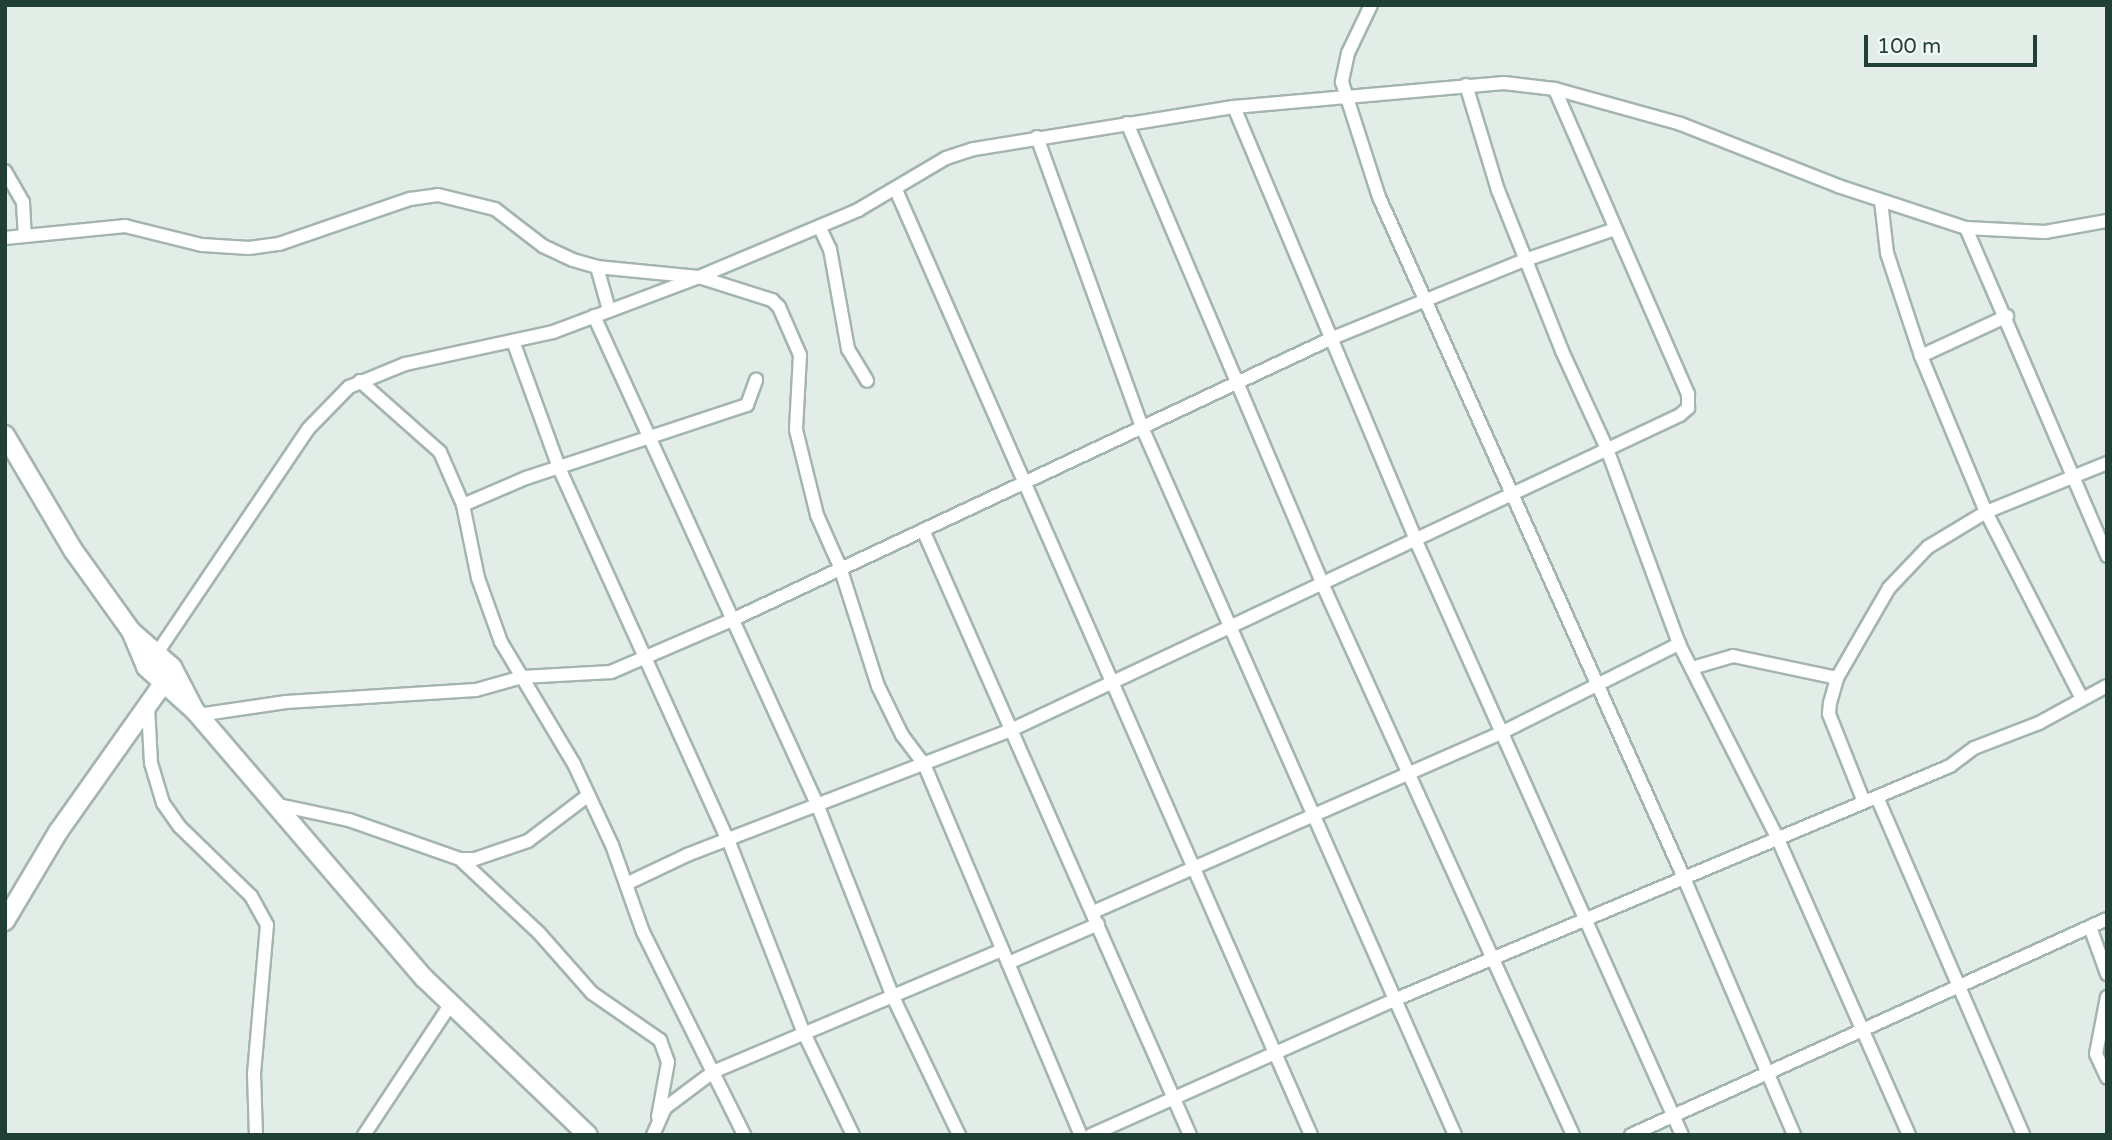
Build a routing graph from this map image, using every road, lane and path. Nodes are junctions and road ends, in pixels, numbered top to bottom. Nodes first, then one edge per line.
1 (1371, 5) edge
2 (1466, 85) junction
3 (1555, 89) junction
4 (1344, 95) junction
5 (1234, 107) junction
6 (1126, 123) junction
7 (1037, 137) junction
8 (5, 172) edge
9 (896, 190) junction
10 (1881, 201) junction
11 (2107, 221) edge
12 (820, 228) junction
13 (1966, 228) junction
14 (1615, 229) junction
15 (25, 236) junction
16 (5, 238) edge
17 (1525, 260) junction
18 (597, 267) junction
19 (699, 277) junction
20 (1426, 298) junction
21 (609, 310) junction
22 (2007, 316) junction
23 (594, 317) junction
24 (1330, 339) junction
25 (513, 341) junction
26 (1921, 356) junction
27 (756, 380) dead end
28 (360, 381) junction
29 (867, 381) dead end
30 (1238, 385) junction
31 (1141, 425) junction
32 (5, 435) edge
33 (649, 437) junction
34 (1607, 449) junction
35 (2107, 463) edge
36 (559, 470) junction
37 (2073, 478) junction
38 (1024, 480) junction
39 (1514, 494) junction
40 (463, 505) junction
41 (1986, 512) junction
42 (923, 530) junction
43 (1416, 541) junction
44 (2107, 556) edge
45 (840, 567) junction
46 (1321, 581) junction
47 (734, 619) junction
48 (1228, 624) junction
49 (131, 631) junction
50 (1679, 644) junction
51 (159, 653) junction
52 (645, 658) junction
53 (146, 667) junction
54 (1692, 668) junction
55 (174, 670) junction
56 (522, 677) junction
57 (1837, 678) junction
58 (1109, 682) junction
59 (162, 685) junction
60 (1596, 686) junction
61 (2107, 686) edge
62 (2082, 699) junction
63 (148, 703) junction
64 (196, 713) junction
65 (1013, 729) junction
66 (1505, 732) junction
67 (925, 764) junction
68 (1410, 774) junction
69 (586, 797) junction
70 (1870, 799) junction
71 (274, 804) junction
72 (817, 804) junction
73 (1312, 818) junction
74 (1777, 837) junction
75 (729, 842) junction
76 (460, 859) junction
77 (1195, 869) junction
78 (1684, 878) junction
79 (626, 884) junction
80 (1096, 918) junction
81 (2107, 919) edge
82 (1587, 920) junction
83 (5, 921) edge
84 (2090, 927) junction
85 (1002, 950) junction
86 (1492, 959) junction
87 (1008, 962) junction
88 (2107, 974) edge
89 (1961, 987) junction
90 (893, 997) junction
91 (2107, 997) edge
92 (1394, 1000) junction
93 (450, 1005) junction
94 (1862, 1030) junction
95 (803, 1031) junction
96 (1275, 1052) junction
97 (713, 1072) junction
98 (1767, 1072) junction
99 (2107, 1078) edge
100 (1173, 1097) junction
101 (1673, 1115) junction
102 (655, 1130) edge
103 (256, 1135) edge
104 (364, 1135) edge
105 (587, 1135) edge
106 (744, 1135) edge
107 (853, 1135) edge
108 (959, 1135) edge
109 (1081, 1135) edge
110 (1091, 1135) edge
111 (1190, 1135) edge
112 (1311, 1135) edge
113 (1455, 1135) edge
114 (1573, 1135) edge
115 (1630, 1135) edge
116 (1682, 1135) edge
117 (1794, 1135) edge
118 (1909, 1135) edge
119 (2023, 1135) edge

1 - 4 street
2 - 3 street
2 - 4 street
2 - 17 street
3 - 10 street
3 - 14 street
4 - 5 street
4 - 20 street
5 - 6 street
5 - 24 street
6 - 7 street
6 - 30 street
7 - 9 street
7 - 31 street
8 - 15 street
9 - 12 street
9 - 38 street
10 - 13 street
10 - 26 street
11 - 13 street
12 - 19 street
12 - 29 street
13 - 22 street
14 - 17 street
14 - 34 street
15 - 16 street
15 - 18 street
17 - 20 street
17 - 34 street
18 - 19 street
18 - 21 street
19 - 21 street
19 - 45 street
20 - 24 street
20 - 39 street
21 - 23 street
22 - 26 street
22 - 37 street
23 - 25 street
23 - 33 street
24 - 30 street
24 - 43 street
25 - 28 street
25 - 36 street
26 - 41 street
27 - 33 street
28 - 40 street
28 - 51 street
30 - 31 street
30 - 46 street
31 - 38 street
31 - 48 street
32 - 49 main road
33 - 36 street
33 - 47 street
34 - 39 street
34 - 50 street
35 - 37 street
36 - 40 street
36 - 52 street
37 - 41 street
37 - 44 street
38 - 42 street
38 - 58 street
39 - 43 street
39 - 60 street
40 - 56 street
41 - 57 street
41 - 62 street
42 - 45 street
42 - 65 street
43 - 46 street
43 - 66 street
45 - 47 street
45 - 67 street
46 - 48 street
46 - 68 street
47 - 52 street
47 - 72 street
48 - 58 street
48 - 73 street
49 - 51 main road
49 - 53 main road
50 - 54 street
50 - 60 street
51 - 53 street
51 - 55 main road
52 - 56 street
52 - 75 street
53 - 59 main road
54 - 57 street
54 - 74 street
55 - 59 main road
55 - 64 main road
56 - 64 street
56 - 69 street
57 - 70 street
58 - 65 street
58 - 77 street
59 - 63 main road
59 - 64 main road
60 - 66 street
60 - 78 street
61 - 62 street
62 - 70 street
63 - 83 main road
63 - 103 street
64 - 71 main road
65 - 67 street
65 - 80 street
66 - 68 street
66 - 82 street
67 - 72 street
67 - 85 street
68 - 73 street
68 - 86 street
69 - 76 street
69 - 79 street
70 - 74 street
70 - 89 street
71 - 76 street
71 - 93 main road
72 - 75 street
72 - 90 street
73 - 77 street
73 - 92 street
74 - 78 street
74 - 94 street
75 - 79 street
75 - 95 street
76 - 102 street
77 - 80 street
77 - 96 street
78 - 82 street
78 - 98 street
79 - 97 street
80 - 87 street
80 - 100 street
81 - 84 street
82 - 86 street
82 - 101 street
84 - 88 street
84 - 89 street
85 - 87 street
85 - 90 street
86 - 92 street
86 - 114 street
87 - 109 street
89 - 94 street
89 - 119 street
90 - 95 street
90 - 108 street
91 - 99 street
92 - 96 street
92 - 113 street
93 - 104 street
93 - 105 main road
94 - 98 street
94 - 118 street
95 - 97 street
95 - 107 street
96 - 100 street
96 - 112 street
97 - 102 street
97 - 106 street
98 - 101 street
98 - 117 street
100 - 110 street
100 - 111 street
101 - 115 street
101 - 116 street

